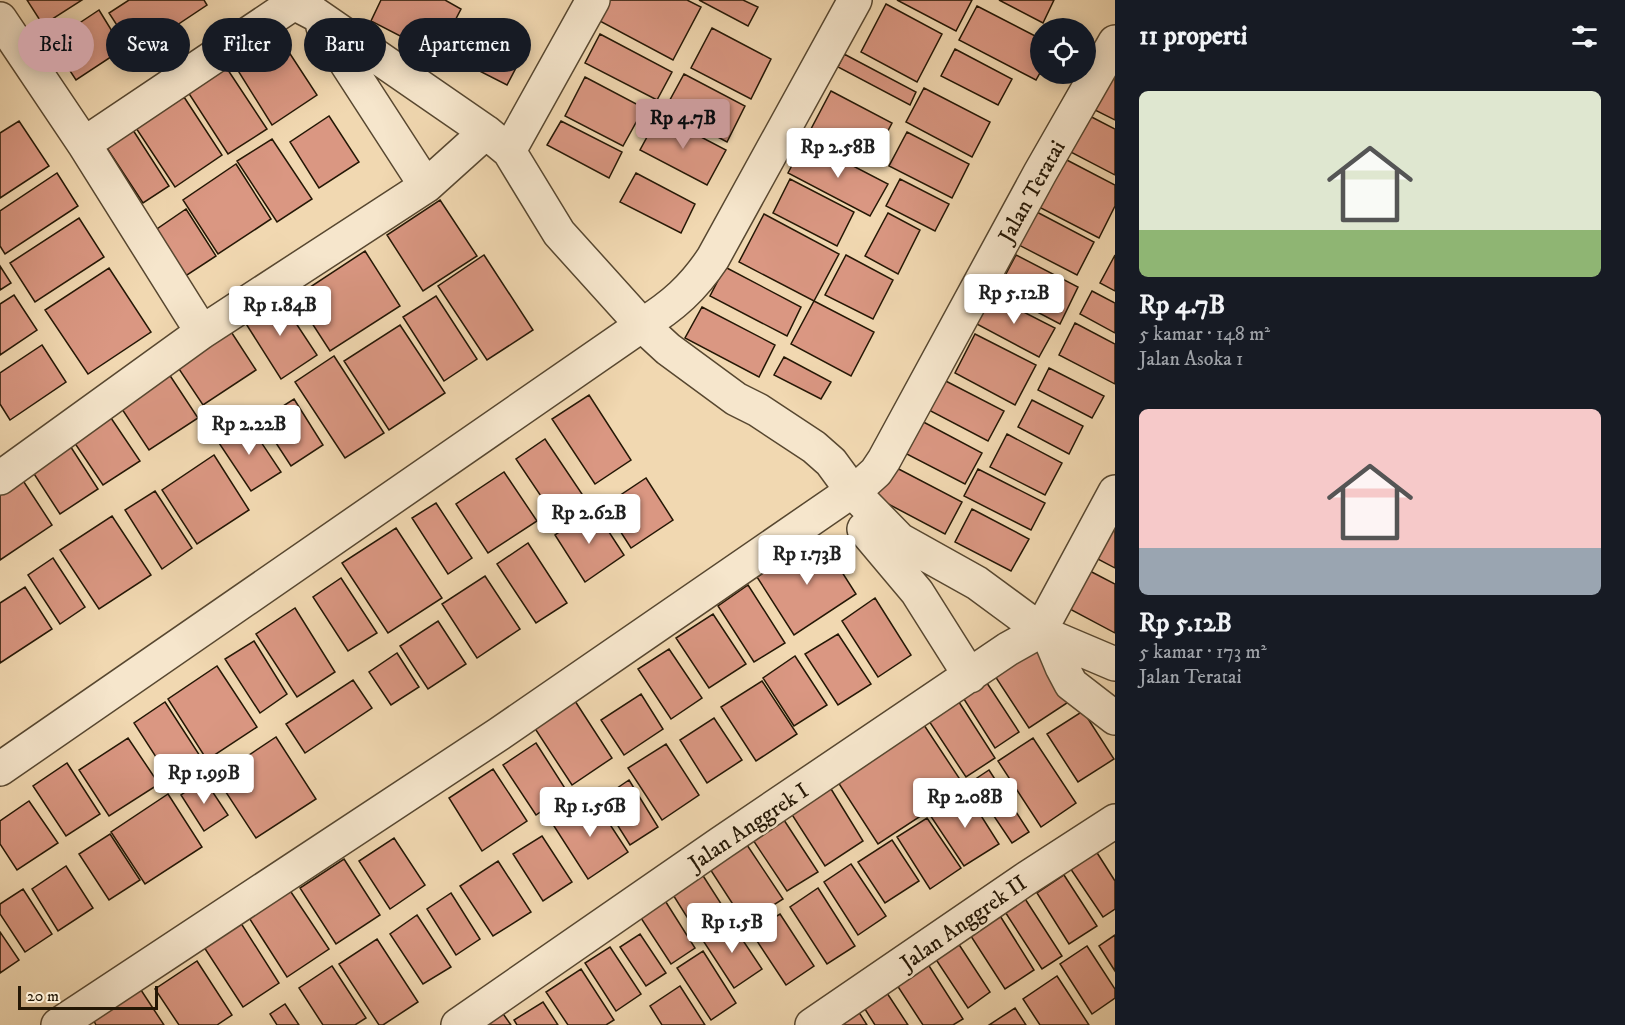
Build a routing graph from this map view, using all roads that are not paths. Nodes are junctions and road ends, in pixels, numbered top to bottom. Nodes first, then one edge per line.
1 (593, 0) edge
2 (855, 0) edge
3 (306, 4) edge
4 (0, 19) edge
5 (1115, 42) edge
6 (498, 142) junction
7 (84, 144) junction
8 (426, 186) junction
9 (642, 325) junction
10 (202, 332) junction
11 (1, 474) edge
12 (1115, 492) edge
13 (846, 496) junction
14 (1045, 633) junction
15 (1115, 664) edge
16 (970, 676) junction
17 (1115, 717) edge
18 (0, 769) edge
19 (1115, 821) edge
20 (67, 1022) edge
21 (458, 1025) edge
22 (812, 1025) edge

1 - 6 street
2 - 9 street
3 - 6 street
3 - 7 street
3 - 8 street
4 - 7 street
5 - 13 street, Jalan Teratai
6 - 8 street
6 - 9 street
7 - 10 street
8 - 10 street
9 - 13 street
9 - 18 street
10 - 11 street
12 - 14 street
13 - 14 street
13 - 16 street
13 - 20 street, Jalan Teratai
14 - 15 street
14 - 16 street, Jalan Anggrek I
14 - 17 street
16 - 21 street, Jalan Anggrek I
19 - 22 street, Jalan Anggrek II

